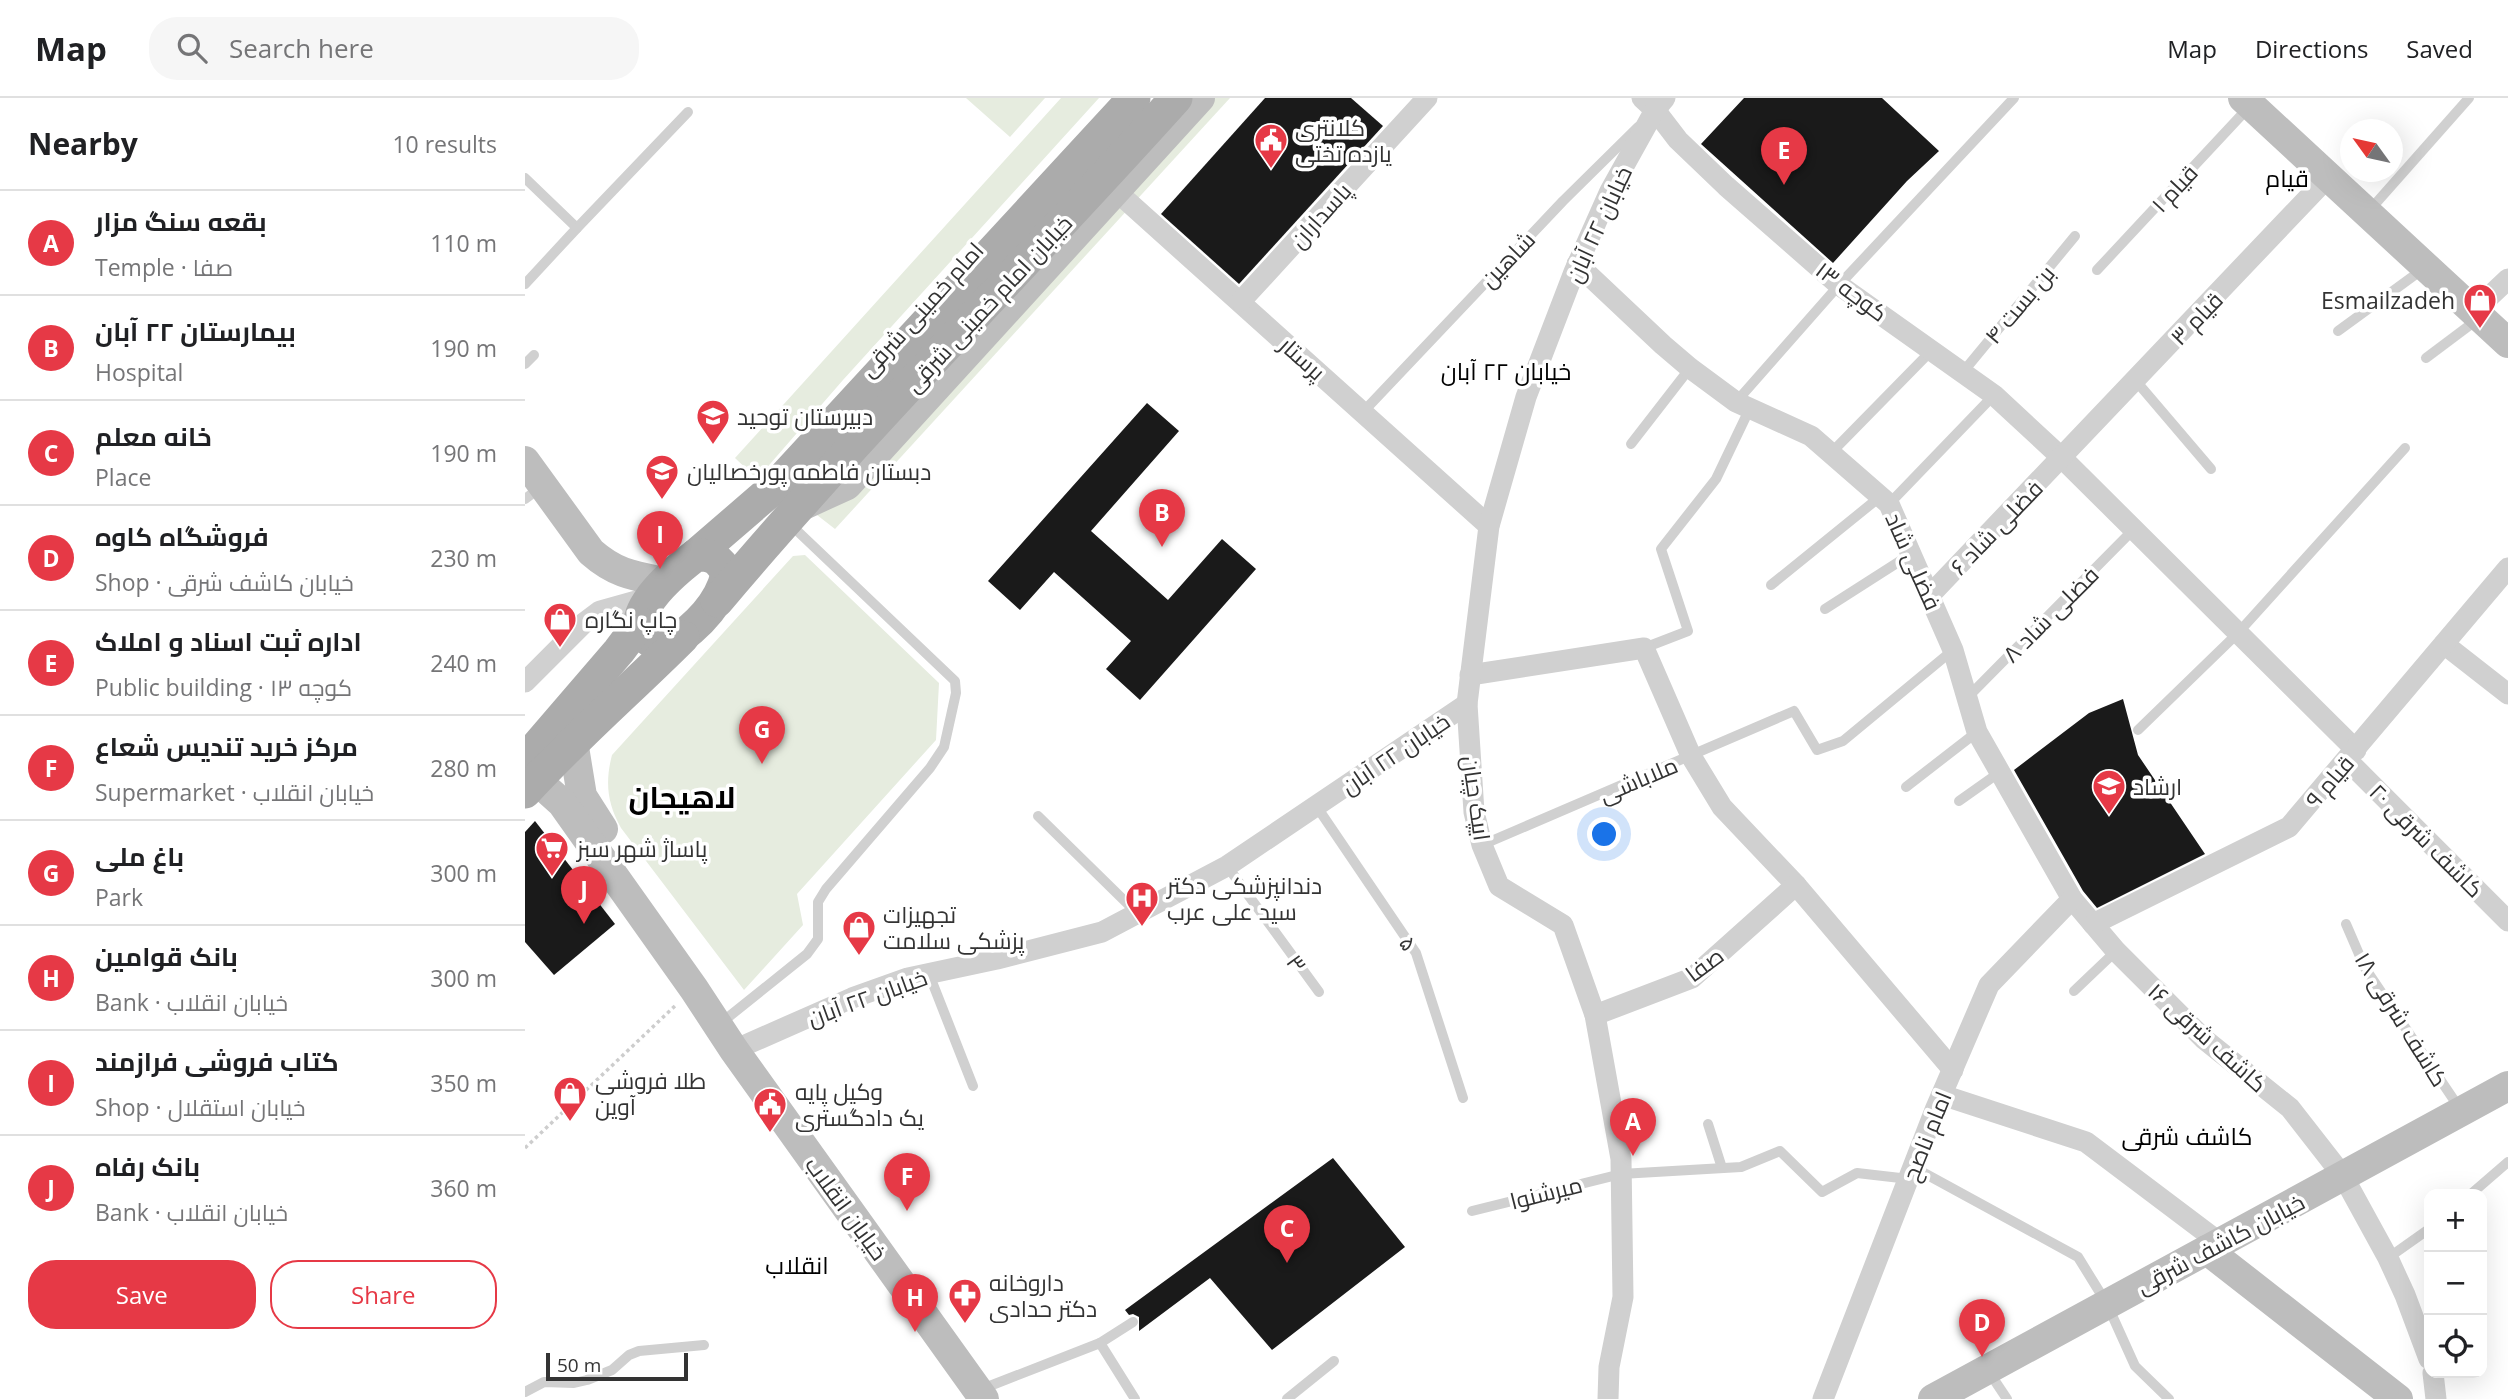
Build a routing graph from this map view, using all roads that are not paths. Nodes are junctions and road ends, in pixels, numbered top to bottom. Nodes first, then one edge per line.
1 (1112, 98) edge
2 (1134, 98) edge
3 (1176, 98) edge
4 (1200, 98) edge
5 (1427, 98) edge
6 (2014, 98) edge
7 (2469, 98) edge
8 (1654, 102) edge
9 (2247, 102) edge
10 (688, 112) dead end
11 (525, 177) edge
12 (2328, 177) junction
13 (1117, 191) junction
14 (2367, 213) junction
15 (577, 228) junction
16 (2075, 236) dead end
17 (1577, 264) junction
18 (2426, 268) junction
19 (2097, 270) dead end
20 (2508, 279) edge
21 (525, 284) edge
22 (1839, 285) junction
23 (1241, 301) junction
24 (2477, 315) junction
25 (2338, 331) dead end
26 (2508, 343) edge
27 (1933, 349) junction
28 (534, 355) dead end
29 (2426, 358) dead end
30 (525, 364) edge
31 (1690, 368) junction
32 (1963, 372) junction
33 (2136, 381) junction
34 (1994, 394) junction
35 (1743, 405) junction
36 (1363, 412) junction
37 (1631, 444) dead end
38 (2405, 448) dead end
39 (1831, 453) junction
40 (2062, 458) junction
41 (525, 461) edge
42 (2211, 470) dead end
43 (534, 492) edge
44 (1885, 500) junction
45 (792, 513) junction
46 (733, 523) junction
47 (1489, 526) junction
48 (2133, 530) junction
49 (1911, 554) junction
50 (696, 555) junction
51 (2508, 568) edge
52 (1771, 585) dead end
53 (1930, 595) junction
54 (652, 601) junction
55 (717, 601) junction
56 (1825, 609) dead end
57 (2238, 633) junction
58 (685, 635) junction
59 (2444, 645) junction
60 (1644, 648) junction
61 (1953, 650) junction
62 (1470, 675) junction
63 (525, 682) edge
64 (2508, 694) edge
65 (1967, 698) junction
66 (1467, 704) junction
67 (2139, 730) dead end
68 (1977, 732) junction
69 (573, 741) junction
70 (2351, 755) junction
71 (1691, 756) junction
72 (530, 764) edge
73 (2000, 772) junction
74 (1906, 787) dead end
75 (1959, 801) dead end
76 (1317, 807) junction
77 (1038, 816) dead end
78 (1482, 845) junction
79 (1227, 866) junction
80 (1797, 885) junction
81 (2071, 899) junction
82 (1138, 914) junction
83 (2508, 921) edge
84 (2346, 923) dead end
85 (2093, 924) junction
86 (2116, 951) junction
87 (929, 974) junction
88 (2074, 991) dead end
89 (1319, 992) dead end
90 (1595, 1015) junction
91 (726, 1019) junction
92 (734, 1051) junction
93 (1953, 1070) junction
94 (973, 1086) dead end
95 (2508, 1086) edge
96 (1942, 1095) junction
97 (1463, 1098) dead end
98 (2462, 1112) junction
99 (1708, 1124) dead end
100 (2508, 1163) edge
101 (1721, 1168) junction
102 (1911, 1173) junction
103 (1621, 1174) junction
104 (2343, 1176) junction
105 (2477, 1189) edge
106 (1472, 1211) dead end
107 (2424, 1233) edge
108 (2221, 1242) junction
109 (2388, 1258) junction
110 (2107, 1304) junction
111 (1133, 1321) dead end
112 (1100, 1343) junction
113 (704, 1345) dead end
114 (2424, 1346) edge
115 (1334, 1361) dead end
116 (1987, 1369) junction
117 (2434, 1378) edge
118 (525, 1392) edge
119 (981, 1395) edge
120 (1135, 1399) edge
121 (1287, 1399) edge
122 (1608, 1399) edge
123 (1823, 1399) edge
124 (1933, 1399) edge
125 (2007, 1399) edge
126 (2169, 1399) edge
127 (2398, 1399) edge
128 (2436, 1399) edge

1 - 46 main road, امام خمینی شرقی
2 - 46 main road, خیابان امام خمینی شرقی
3 - 45 main road, خیابان امام خمینی شرقی
4 - 13 main road
5 - 23 street, پاسداران
6 - 22 lane
7 - 14 lane
8 - 17 street, خیابان ۲۲ آبان
8 - 22 street, کوچه ۱۳
8 - 36 lane, شاهین
9 - 12 main road
9 - 19 lane, قیام ۱
10 - 15 lane
11 - 15 lane
12 - 14 main road
12 - 33 street, قیام ۳
13 - 23 street, پرستار
13 - 45 main road
14 - 18 main road
15 - 21 lane
16 - 32 lane, بن بست ۴
17 - 31 street, فضلی شاد
17 - 47 street, خیابان ۲۲ آبان
18 - 24 main road
18 - 25 lane
20 - 24 street
22 - 27 street, کوچه ۱۳
22 - 35 lane
23 - 36 street, پرستار
24 - 26 main road
24 - 29 lane
27 - 32 street, کوچه ۱۳
27 - 39 lane
28 - 30 lane
31 - 35 street, فضلی شاد
31 - 37 lane
32 - 34 street, کوچه ۱۳
33 - 40 street, قیام ۳
33 - 42 lane
34 - 40 street, کوچه ۱۳
34 - 44 lane
35 - 39 street, فضلی شاد
35 - 60 lane
36 - 47 street, پرستار
38 - 57 lane
39 - 44 street, فضلی شاد
40 - 48 street, کوچه ۱۳
40 - 53 street, فضلی شاد ۶
41 - 43 main road
43 - 54 main road
44 - 49 street, فضلی شاد
44 - 52 lane
45 - 55 main road, خیابان امام خمینی شرقی
45 - 91 lane
46 - 50 main road, خیابان امام خمینی شرقی
47 - 62 street, خیابان ۲۲ آبان
48 - 57 street, کوچه ۱۳
48 - 65 lane, فضلی شاد ۸
49 - 53 street, فضلی شاد
49 - 56 lane
50 - 54 main road, خیابان امام خمینی شرقی
50 - 55 main road
51 - 59 street, قیام ۹
53 - 61 street, فضلی شاد
54 - 58 main road
54 - 63 street
54 - 72 main road
55 - 58 main road, خیابان امام خمینی شرقی
57 - 67 lane
57 - 70 street, کاشف شرقی ۲۰
58 - 69 main road
59 - 64 street
59 - 70 street, قیام ۹
60 - 62 street
60 - 71 street
61 - 65 street, فضلی شاد
61 - 71 lane, ملاباشی
62 - 66 street, خیابان ۲۲ آبان
65 - 68 street, فضلی شاد
66 - 76 street, خیابان ۲۲ آبان
66 - 78 street, ایپک چیان
68 - 73 street, فضلی شاد
68 - 74 lane
69 - 72 main road
69 - 91 main road, خیابان انقلاب
70 - 83 street, کاشف شرقی ۲۰
70 - 85 street, قیام ۹
71 - 78 lane, ملاباشی
71 - 80 street
72 - 92 main road, خیابان انقلاب
73 - 75 lane
73 - 81 street, فضلی شاد
76 - 79 street, خیابان ۲۲ آبان
76 - 97 lane, ۵
77 - 82 lane
78 - 90 street, ایپک چیان
79 - 82 street, خیابان ۲۲ آبان
79 - 89 lane, ۳
80 - 90 street, صفا
80 - 93 street
81 - 85 street, کاشف شرقی ۱۶
81 - 93 street, امام ناصح
82 - 87 street, خیابان ۲۲ آبان
84 - 98 lane, کاشف شرقی ۱۸
85 - 86 street, کاشف شرقی ۱۶
86 - 88 lane
86 - 104 street, کاشف شرقی ۱۶
87 - 92 street, خیابان ۲۲ آبان
87 - 94 lane
90 - 103 street, ایپک چیان
91 - 92 main road, خیابان انقلاب
92 - 119 main road, خیابان انقلاب
93 - 96 street, امام ناصح
95 - 98 main road, خیابان کاشف شرقی
96 - 102 street, امام ناصح
96 - 108 street
98 - 104 main road, خیابان کاشف شرقی
99 - 101 lane
100 - 105 lane
101 - 102 lane, میرشنوا
101 - 103 lane, میرشنوا
102 - 110 lane
102 - 123 street, امام ناصح
103 - 106 lane, میرشنوا
103 - 122 street, ایپک چیان
104 - 108 main road, خیابان کاشف شرقی
104 - 109 street, کاشف شرقی ۱۶
107 - 109 lane
108 - 110 main road, خیابان کاشف شرقی
108 - 127 main road
109 - 114 street, کاشف شرقی ۱۶
110 - 116 main road, خیابان کاشف شرقی
110 - 126 lane
111 - 112 lane
112 - 119 lane
112 - 120 lane
113 - 118 lane
115 - 121 lane
116 - 124 main road, خیابان کاشف شرقی
116 - 125 lane
117 - 128 street

